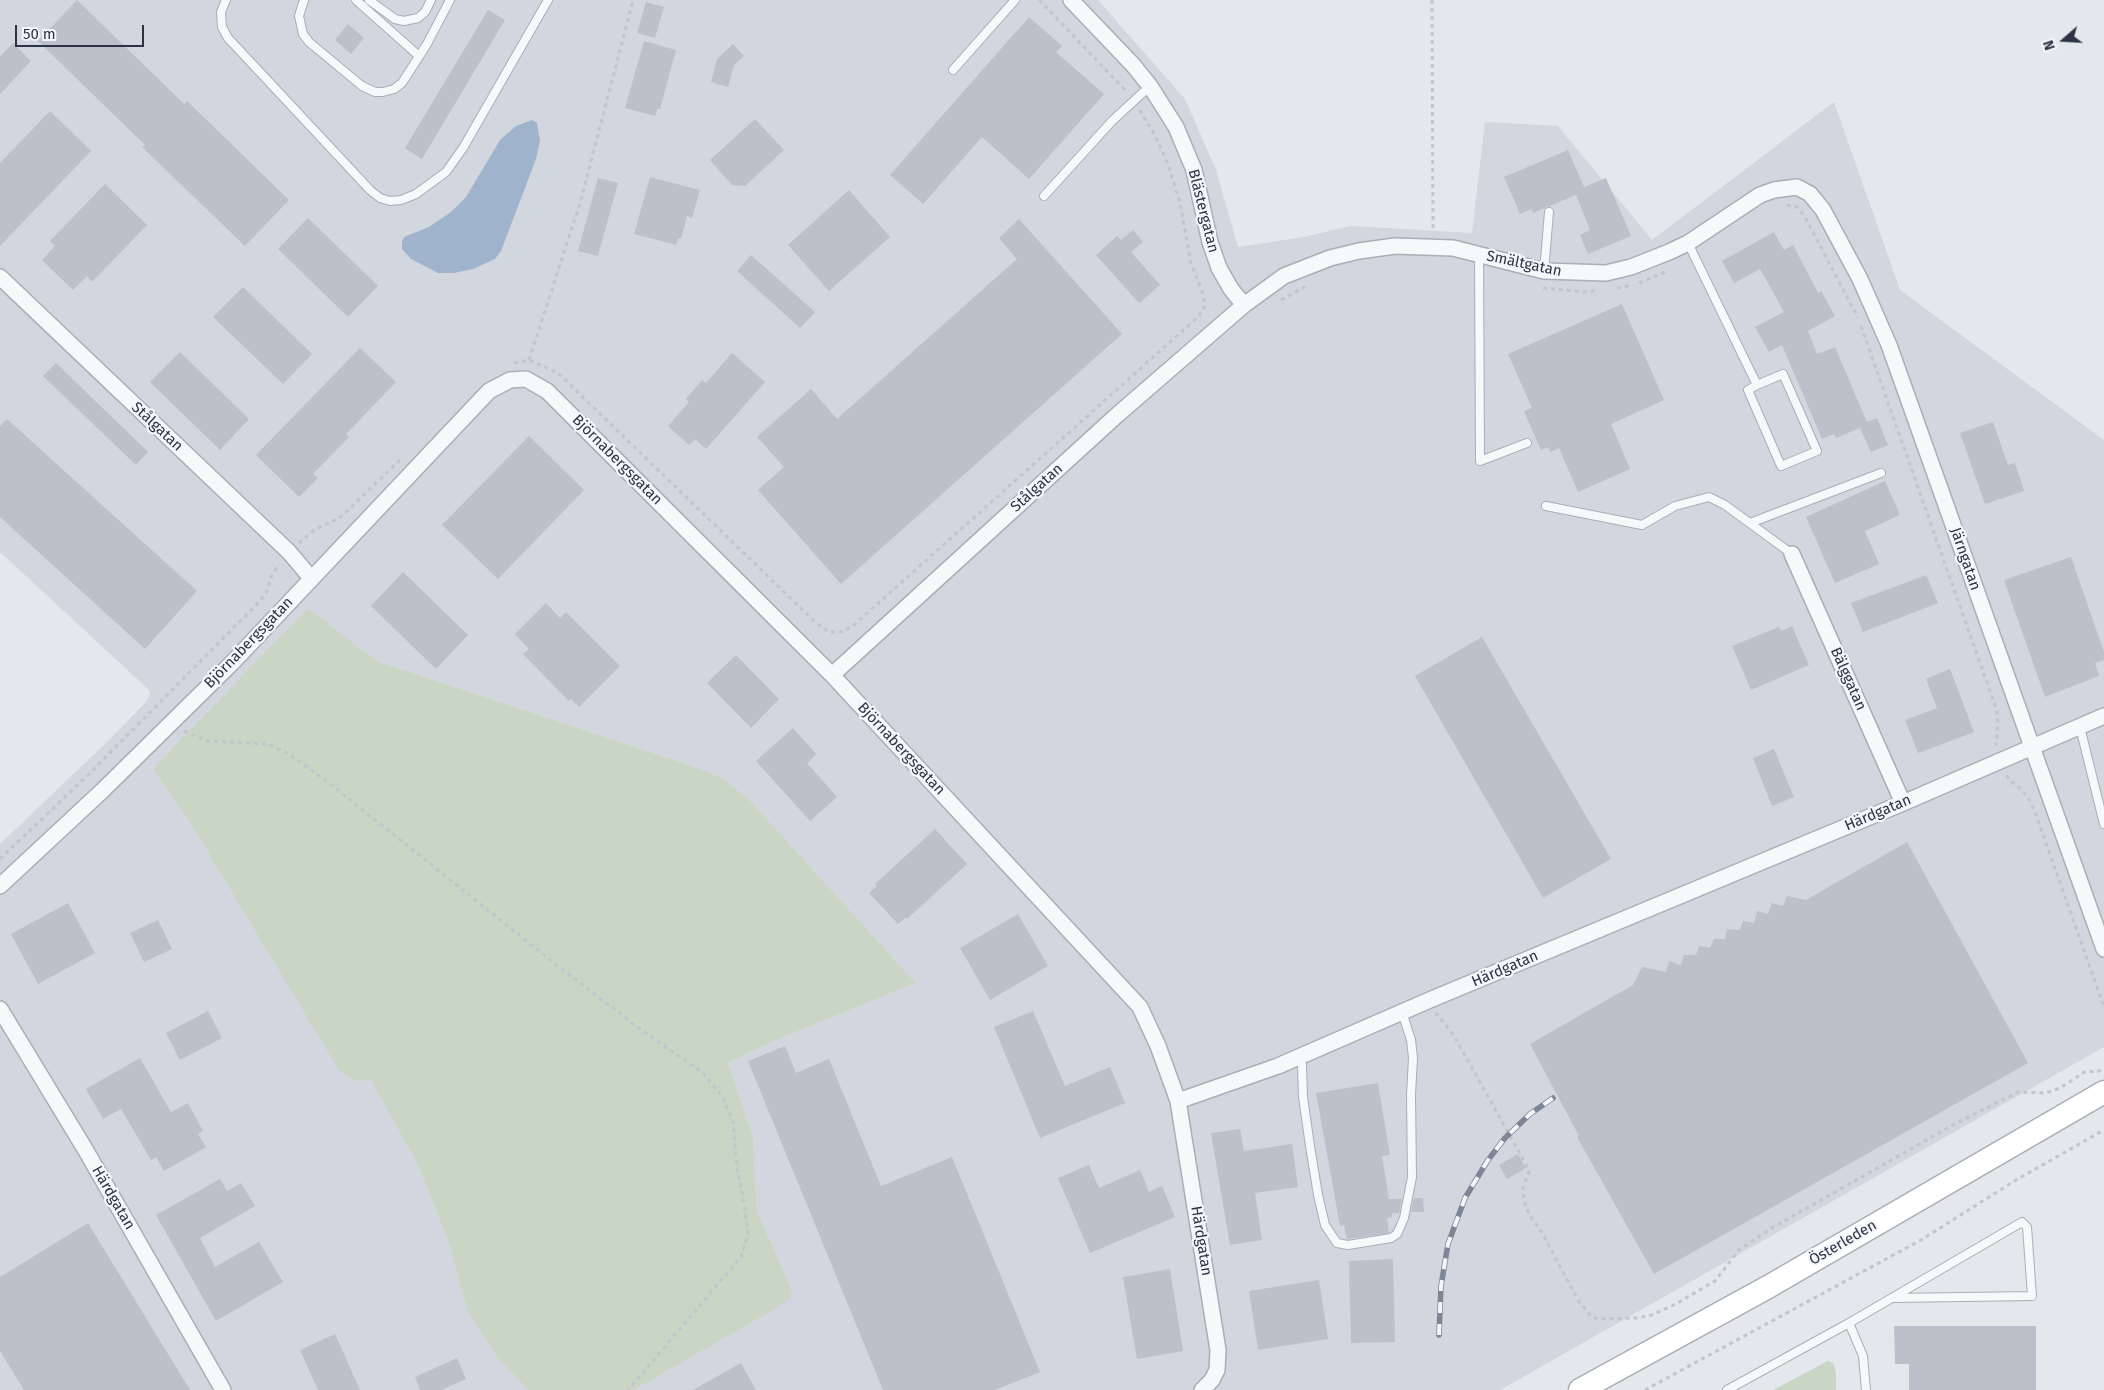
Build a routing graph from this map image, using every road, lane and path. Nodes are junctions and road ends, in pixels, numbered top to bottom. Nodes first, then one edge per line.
1 (226, 0) edge
2 (304, 0) edge
3 (356, 0) edge
4 (370, 0) edge
5 (431, 0) edge
6 (450, 0) edge
7 (548, 0) edge
8 (633, 0) edge
9 (1015, 0) edge
10 (1039, 0) edge
11 (1071, 0) edge
12 (1432, 0) edge
13 (419, 56) junction
14 (953, 70) dead end
15 (1150, 86) junction
16 (1134, 102) junction
17 (1797, 187) joint
18 (1044, 196) dead end
19 (1549, 212) dead end
20 (1688, 243) junction
21 (1434, 247) junction
22 (1479, 255) junction
23 (1544, 271) junction
24 (0, 277) edge
25 (1312, 283) dead end
26 (1275, 304) dead end
27 (1244, 305) junction
28 (1203, 310) junction
29 (1219, 326) junction
30 (529, 360) junction
31 (508, 366) dead end
32 (1757, 385) junction
33 (1527, 443) dead end
34 (403, 456) dead end
35 (1880, 473) dead end
36 (1546, 506) dead end
37 (1750, 523) junction
38 (289, 552) junction
39 (1792, 554) joint
40 (311, 578) junction
41 (832, 675) junction
42 (2104, 716) edge
43 (172, 721) junction
44 (2080, 727) junction
45 (2031, 747) junction
46 (2001, 760) junction
47 (1904, 803) junction
48 (2104, 824) edge
49 (0, 860) edge
50 (0, 886) edge
51 (2104, 949) edge
52 (2104, 1007) edge
53 (0, 1009) edge
54 (1404, 1017) junction
55 (1298, 1058) junction
56 (2104, 1068) edge
57 (2104, 1092) edge
58 (1178, 1101) junction
59 (2104, 1130) edge
60 (1892, 1298) junction
61 (1849, 1323) junction
62 (223, 1390) edge
63 (628, 1390) edge
64 (1202, 1390) edge
65 (1580, 1390) edge
66 (1645, 1390) edge
67 (1727, 1390) edge
68 (1866, 1390) edge

1 - 7 lane
2 - 13 lane
3 - 13 lane
4 - 5 lane
6 - 13 lane
8 - 30 path
9 - 14 lane
10 - 16 path
11 - 15 street, Blästergatan
12 - 21 path
15 - 16 lane
15 - 27 street, Blästergatan
16 - 18 lane
16 - 28 path
17 - 20 street, Smältgatan
17 - 45 street, Järngatan
19 - 23 lane
20 - 23 street, Smältgatan
20 - 32 lane
21 - 22 street, Smältgatan
21 - 27 street, Smältgatan
22 - 23 street, Smältgatan
22 - 33 lane
24 - 38 street, Stålgatan
25 - 26 path
27 - 29 street, Stålgatan
28 - 29 path
28 - 30 path
29 - 41 street, Stålgatan
30 - 31 path
32 - 32 lane
34 - 38 path
35 - 37 lane
36 - 37 lane
37 - 39 lane
38 - 40 street, Stålgatan
38 - 49 path
39 - 47 street, Bälggatan
40 - 41 street, Björnabergsgatan
40 - 43 street, Björnabergsgatan
41 - 58 street, Björnabergsgatan
42 - 44 street, Härdgatan
43 - 50 street, Björnabergsgatan
43 - 63 path
44 - 45 street, Härdgatan
44 - 48 lane
45 - 46 street, Härdgatan
45 - 51 street, Järngatan
46 - 47 street, Härdgatan
46 - 52 path
47 - 54 street, Härdgatan
53 - 62 street, Härdgatan
54 - 55 street, Härdgatan
54 - 55 lane
54 - 56 path
55 - 58 street, Härdgatan
57 - 65 main road, Österleden
58 - 64 street, Härdgatan
59 - 66 path
60 - 60 lane
60 - 61 lane
61 - 67 lane
61 - 68 lane

